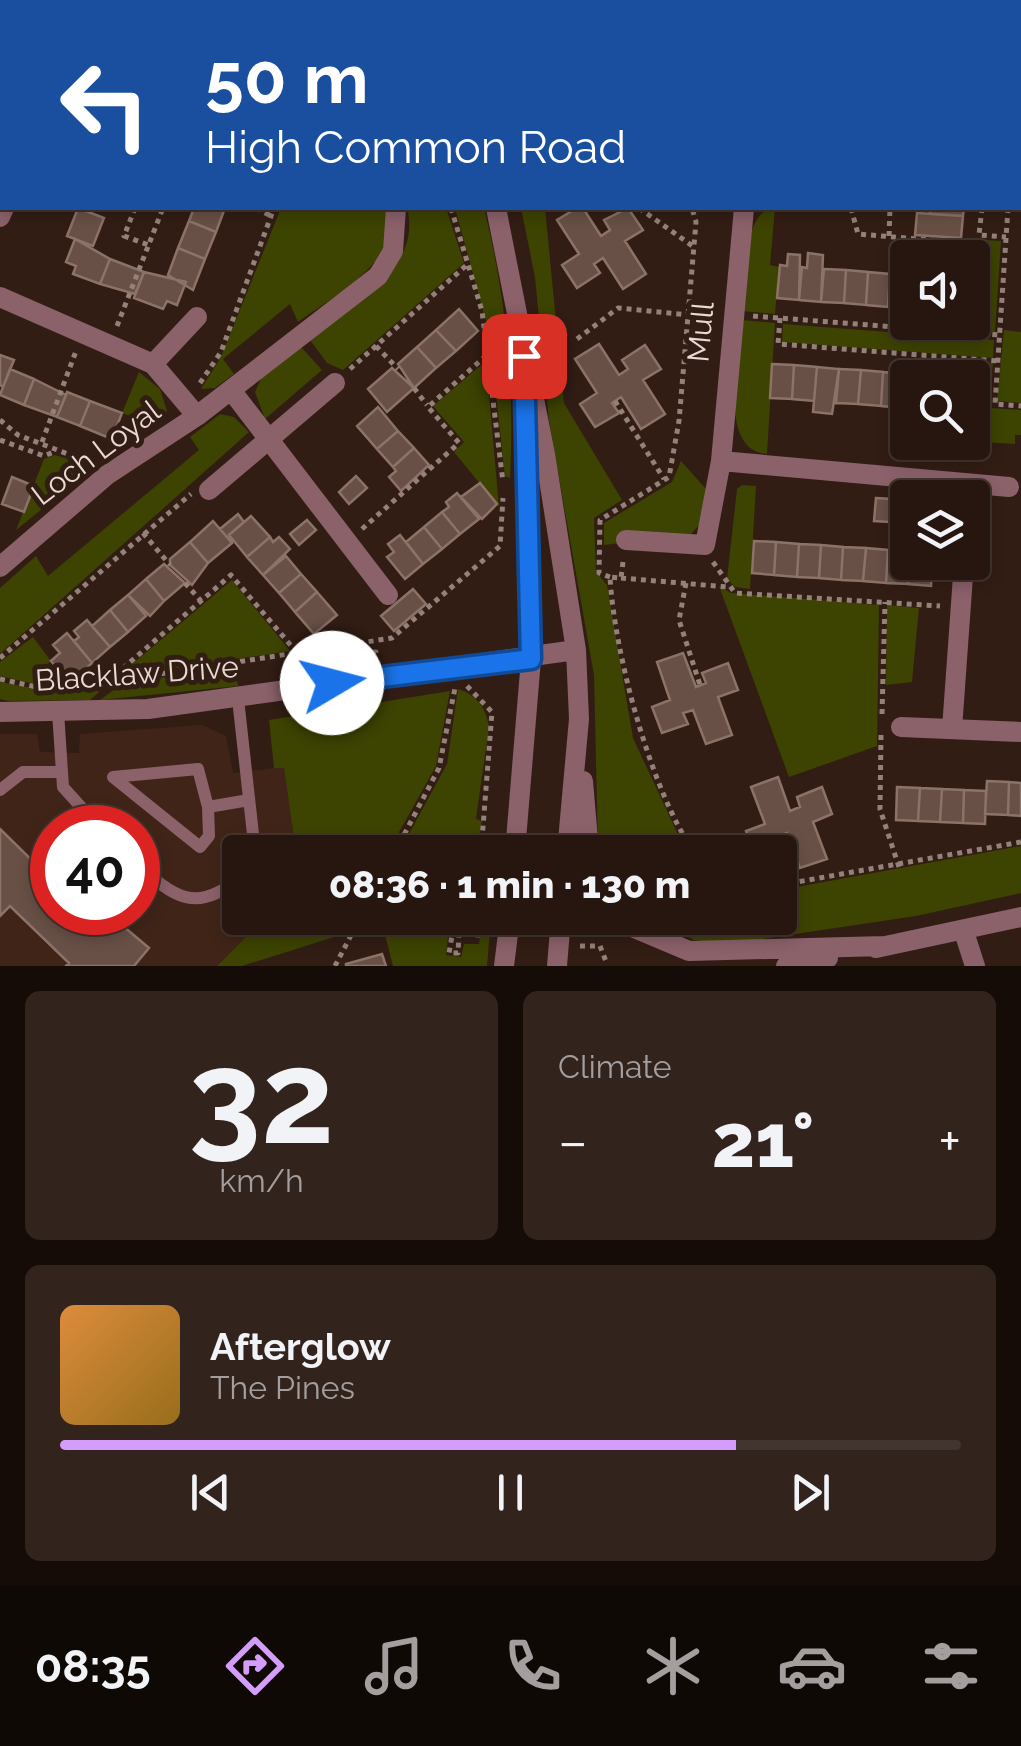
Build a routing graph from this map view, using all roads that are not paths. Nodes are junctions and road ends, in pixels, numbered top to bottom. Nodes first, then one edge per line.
1 (396, 210) edge
2 (496, 210) edge
3 (744, 210) edge
4 (0, 296) edge
5 (197, 317) dead end
6 (524, 356) junction
7 (153, 364) junction
8 (334, 382) road end
9 (232, 390) junction
10 (192, 409) junction
11 (270, 438) junction
12 (722, 461) junction
13 (890, 481) edge
14 (1009, 486) dead end
15 (990, 488) edge
16 (209, 490) road end
17 (626, 540) road end
18 (0, 567) edge
19 (962, 580) edge
20 (388, 595) dead end
21 (576, 650) junction
22 (531, 659) junction
23 (238, 699) junction
24 (0, 712) edge
25 (58, 712) junction
26 (578, 719) junction
27 (901, 728) dead end
28 (952, 729) junction
29 (1021, 732) edge
30 (61, 772) junction
31 (0, 790) edge
32 (250, 800) junction
33 (79, 805) edge
34 (208, 806) junction
35 (253, 835) edge
36 (517, 835) edge
37 (568, 835) edge
38 (588, 835) edge
39 (160, 885) edge
40 (222, 890) edge
41 (1021, 917) edge
42 (964, 932) junction
43 (508, 935) edge
44 (560, 935) edge
45 (649, 935) edge
46 (885, 946) junction
47 (504, 966) edge
48 (557, 966) edge
49 (786, 966) edge
50 (975, 966) edge

1 - 9 street, Loch Loyal
2 - 6 street
3 - 12 street, Mull
4 - 7 street
5 - 7 street
6 - 21 street
6 - 22 street
7 - 10 street
8 - 11 street
9 - 10 street, Loch Loyal
9 - 11 street
10 - 18 street, Loch Loyal
11 - 16 street
11 - 20 street
12 - 13 street
12 - 17 street, Mull
14 - 15 street
19 - 28 street
21 - 22 street, Blacklaw Drive
21 - 26 street
22 - 23 street, Blacklaw Drive
22 - 36 street
23 - 25 street, Blacklaw Drive
23 - 32 lane
24 - 25 street, Blacklaw Drive
25 - 30 lane
26 - 37 street
26 - 38 street
27 - 28 street
28 - 29 street
30 - 31 lane
30 - 33 lane
32 - 34 lane
32 - 35 lane
34 - 34 lane
39 - 40 lane
41 - 42 street
42 - 46 street
42 - 50 street
43 - 47 street
44 - 48 street
45 - 46 street
46 - 49 street

